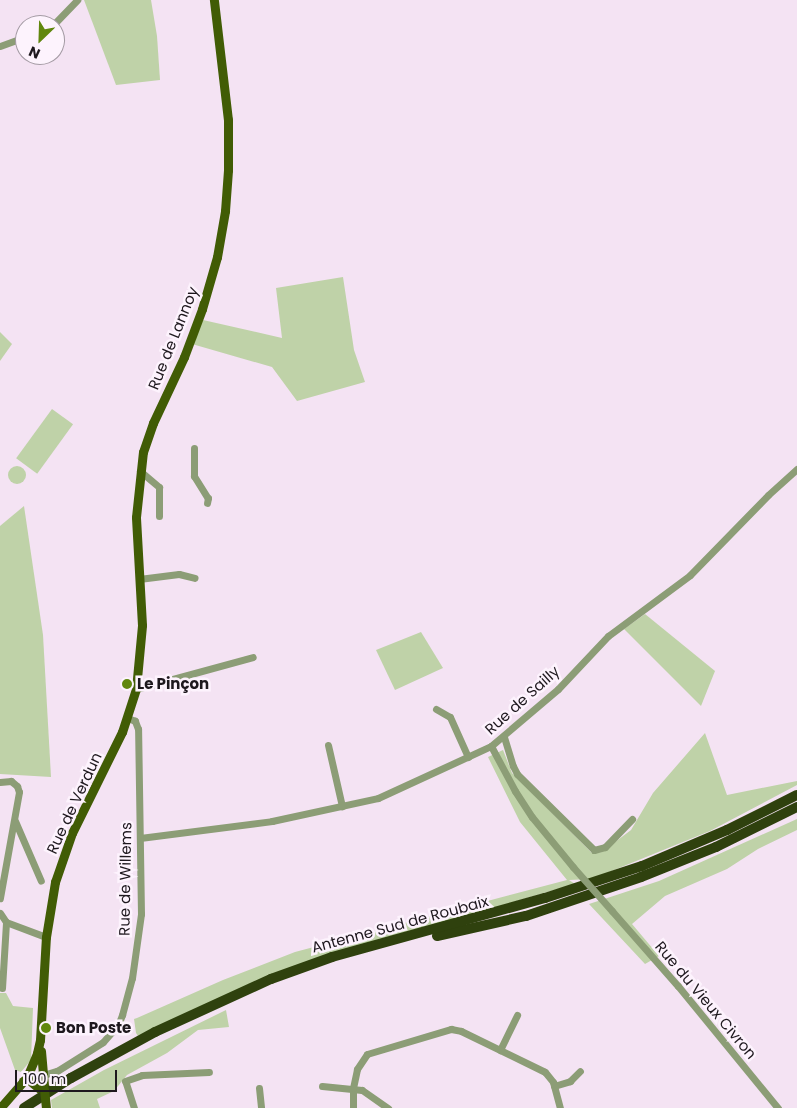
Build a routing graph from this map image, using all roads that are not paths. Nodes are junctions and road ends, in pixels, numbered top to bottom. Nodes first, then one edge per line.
1 (77, 0) edge
2 (214, 0) edge
3 (63, 15) edge
4 (15, 41) edge
5 (0, 46) edge
6 (194, 448) dead end
7 (797, 469) edge
8 (140, 471) junction
9 (207, 503) dead end
10 (159, 516) dead end
11 (138, 565) joint
12 (195, 578) dead end
13 (139, 579) junction
14 (253, 657) dead end
15 (136, 689) junction
16 (436, 709) dead end
17 (128, 718) junction
18 (504, 737) junction
19 (328, 745) dead end
20 (491, 746) junction
21 (468, 757) junction
22 (0, 782) edge
23 (797, 795) edge
24 (342, 806) junction
25 (797, 807) edge
26 (797, 815) edge
27 (632, 819) dead end
28 (15, 821) junction
29 (751, 830) junction
30 (140, 838) junction
31 (41, 881) dead end
32 (0, 898) edge
33 (0, 913) edge
34 (6, 922) junction
35 (46, 937) junction
36 (2, 988) dead end
37 (517, 1015) dead end
38 (40, 1040) junction
39 (500, 1050) junction
40 (580, 1071) dead end
41 (209, 1072) dead end
42 (42, 1076) junction
43 (25, 1081) junction
44 (322, 1086) dead end
45 (554, 1086) junction
46 (259, 1088) dead end
47 (353, 1088) junction
48 (43, 1092) junction
49 (0, 1108) edge
50 (24, 1108) edge
51 (33, 1108) edge
52 (46, 1108) edge
53 (134, 1108) edge
54 (261, 1108) edge
55 (353, 1108) edge
56 (388, 1108) edge
57 (560, 1108) edge
58 (778, 1108) edge

1 - 3 street
2 - 8 main road, Rue de Lannoy
4 - 5 street
6 - 9 street
7 - 18 street, Rue de Sailly
8 - 10 street
8 - 11 main road, Rue de Lannoy
11 - 13 main road, Rue de Verdun
12 - 13 street
13 - 15 main road, Rue de Verdun
14 - 15 street
15 - 17 main road, Rue de Verdun
16 - 21 street
17 - 30 street, Rue de Willems
17 - 35 main road, Rue de Verdun
18 - 20 street, Rue de Sailly
18 - 27 street
19 - 24 street
20 - 21 street, Rue de Sailly
20 - 58 street, Rue du Vieux Civron, bridge
21 - 24 street, Rue de Sailly
22 - 28 street
23 - 50 highway, Antenne Sud de Roubaix
24 - 30 street, Rue de Sailly
25 - 29 highway, Antenne Sud de Roubaix
26 - 29 highway
28 - 31 street
28 - 32 street
29 - 51 highway, Antenne Sud de Roubaix
30 - 42 street, Rue de Willems
33 - 34 street
34 - 35 street
34 - 36 street
35 - 38 main road, Rue de Verdun
37 - 39 street
38 - 42 main road
38 - 43 main road, Rue de Verdun
39 - 45 street
39 - 47 street
40 - 45 street
41 - 53 street
42 - 43 street, Rue de Willems
42 - 48 main road
43 - 48 main road
43 - 49 main road
44 - 47 street
45 - 57 street
46 - 54 street
47 - 55 street
47 - 56 street
48 - 52 main road, bridge

